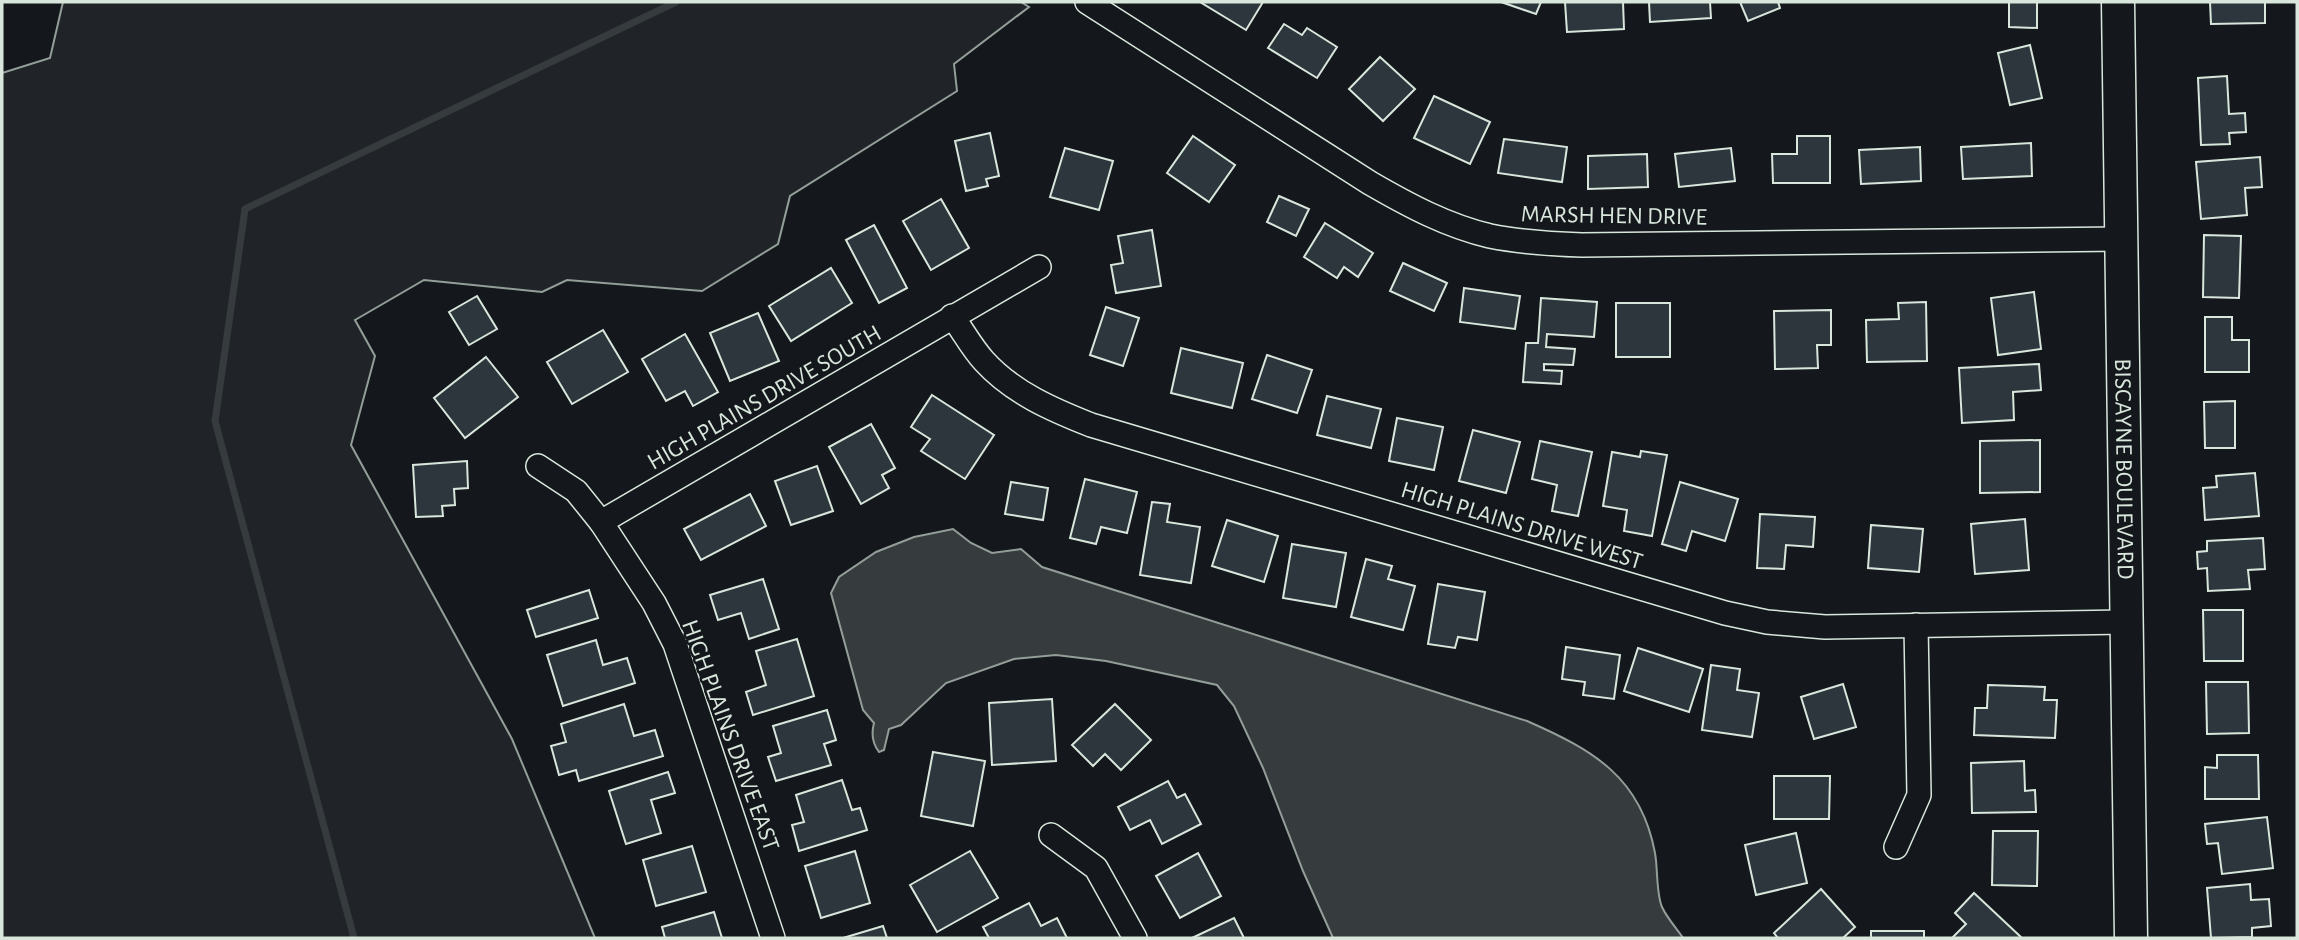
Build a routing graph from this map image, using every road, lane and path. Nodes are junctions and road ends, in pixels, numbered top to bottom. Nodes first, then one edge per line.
1 (1087, 2) edge
2 (2118, 2) edge
3 (2120, 239) junction
4 (1039, 267) dead end
5 (952, 316) junction
6 (538, 467) dead end
7 (601, 522) junction
8 (2126, 622) junction
9 (1916, 625) junction
10 (1051, 835) dead end
11 (1896, 847) dead end
12 (773, 938) edge
13 (1136, 938) edge
14 (2130, 938) edge

1 - 3 street, MARSH HEN DRIVE
2 - 3 street, BISCAYNE BOULEVARD
3 - 8 street, BISCAYNE BOULEVARD
4 - 5 street, HIGH PLAINS DRIVE SOUTH
5 - 7 street, HIGH PLAINS DRIVE SOUTH
5 - 9 street, HIGH PLAINS DRIVE WEST
6 - 7 street, HIGH PLAINS DRIVE EAST
7 - 12 street, HIGH PLAINS DRIVE EAST
8 - 9 street, HIGH PLAINS DRIVE WEST
8 - 14 street, BISCAYNE BOULEVARD
9 - 11 street
10 - 13 street

